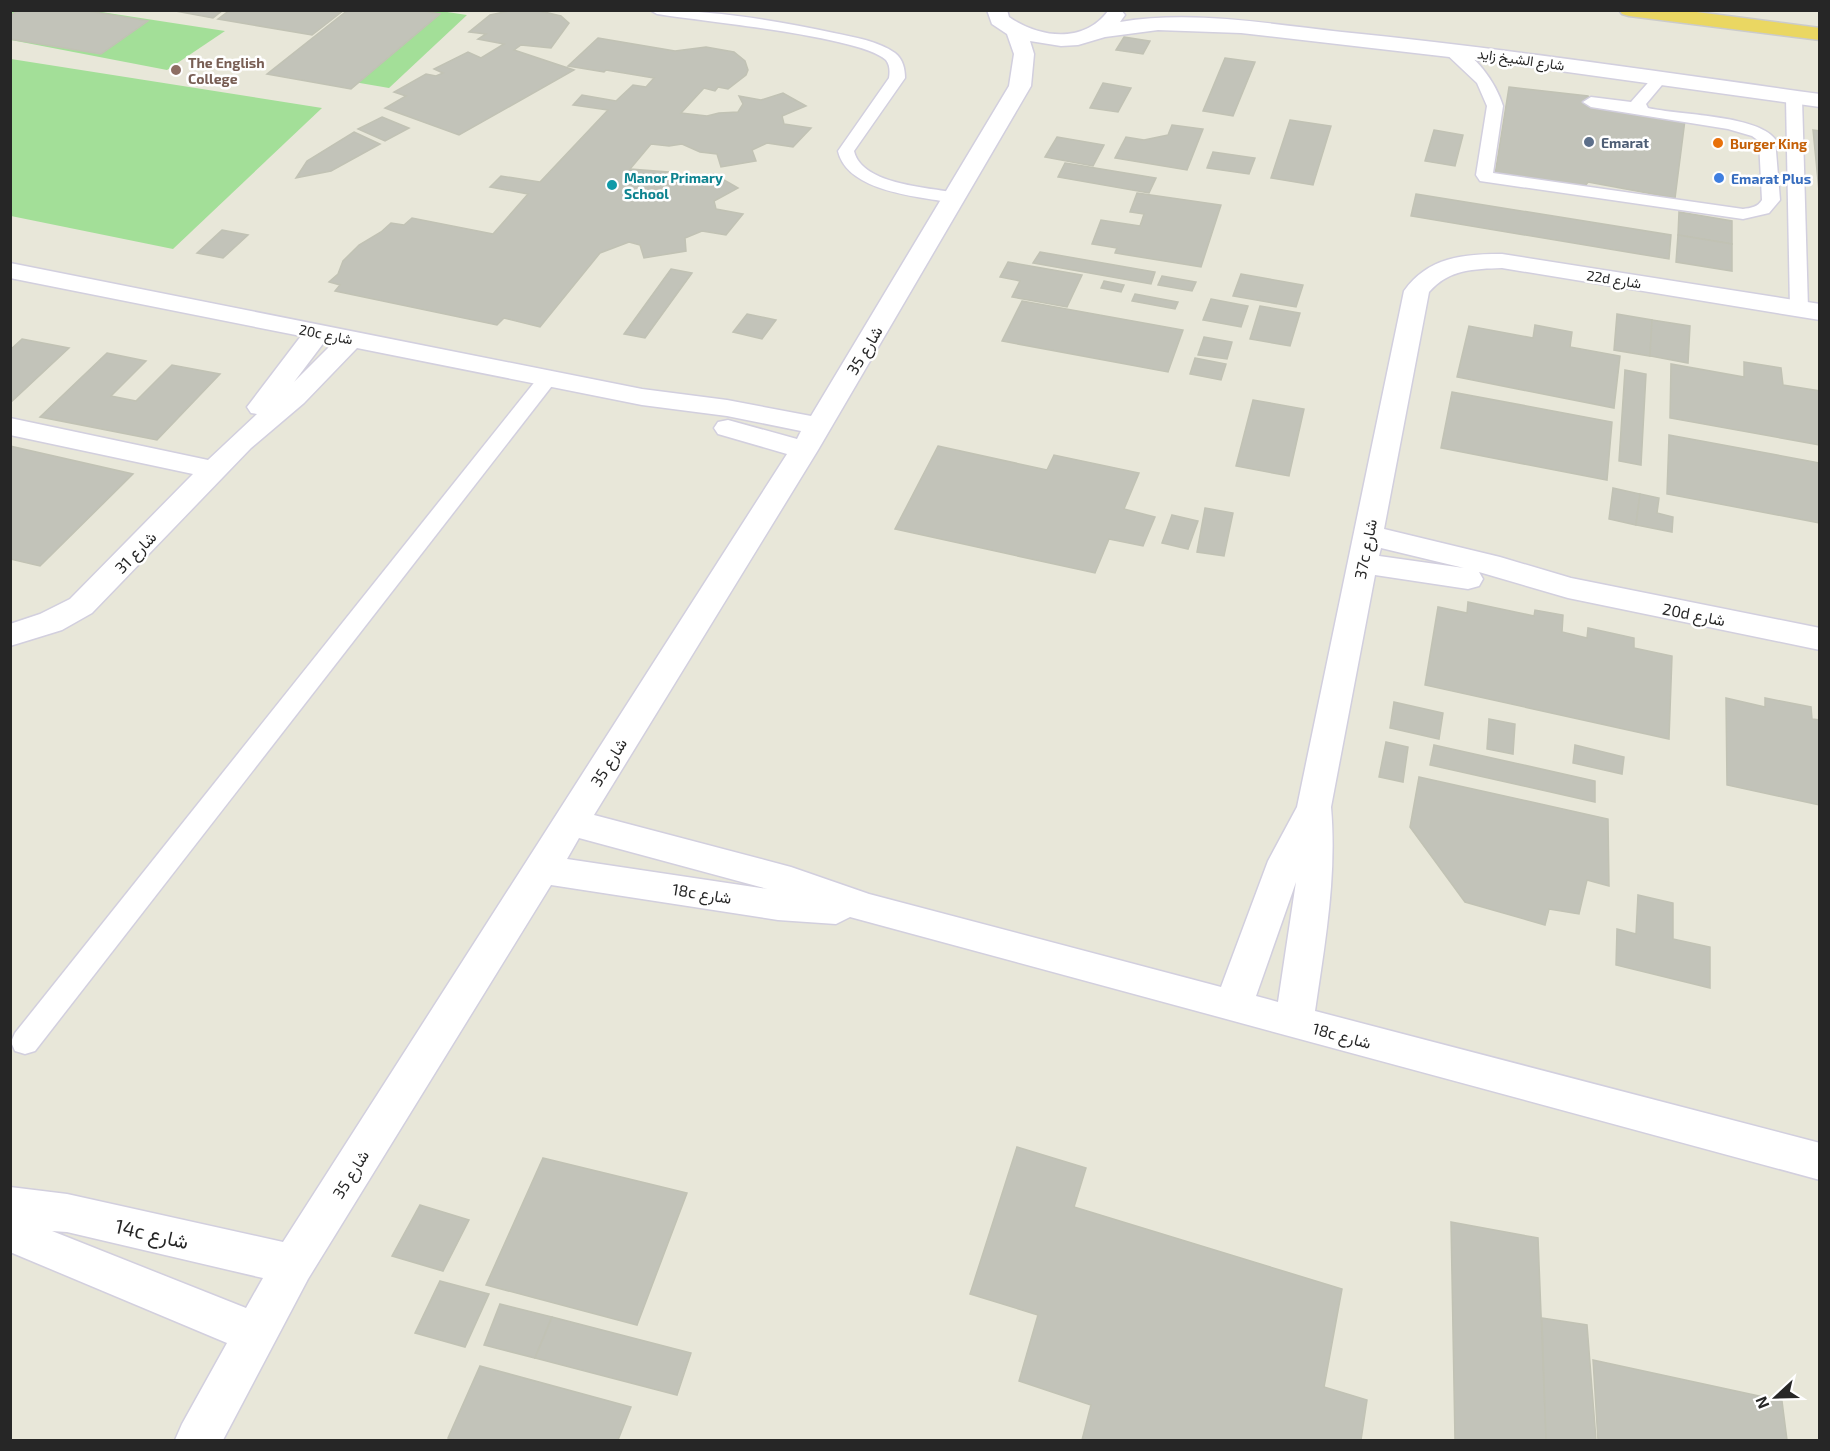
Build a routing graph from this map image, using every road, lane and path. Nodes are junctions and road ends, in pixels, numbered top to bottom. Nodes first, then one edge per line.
1 (657, 10) edge
2 (1114, 10) edge
3 (1139, 10) edge
4 (1629, 10) edge
5 (995, 11) edge
6 (1221, 26) junction
7 (1103, 31) junction
8 (1017, 32) junction
9 (1820, 34) edge
10 (1073, 39) junction
11 (1450, 50) junction
12 (1036, 70) junction
13 (1659, 79) junction
14 (1490, 89) junction
15 (1508, 92) dead end
16 (1794, 98) junction
17 (1820, 101) edge
18 (1591, 102) dead end
19 (1638, 108) junction
20 (955, 198) junction
21 (10, 270) edge
22 (1417, 291) joint
23 (1809, 311) edge
24 (318, 332) junction
25 (351, 339) junction
26 (548, 378) junction
27 (10, 426) edge
28 (811, 438) junction
29 (241, 442) junction
30 (214, 470) junction
31 (1365, 549) junction
32 (10, 635) edge
33 (1820, 639) edge
34 (1314, 807) junction
35 (570, 822) junction
36 (540, 868) junction
37 (865, 908) junction
38 (1233, 1006) junction
39 (1294, 1022) junction
40 (25, 1042) dead end
41 (1820, 1162) edge
42 (10, 1206) edge
43 (10, 1230) edge
44 (293, 1265) junction
45 (255, 1333) junction
46 (198, 1440) edge

1 - 20 lane
2 - 7 street
3 - 6 street
4 - 9 highway
5 - 8 street
6 - 7 street
6 - 11 street, شارع الشيخ زايد
7 - 10 street
8 - 10 street
8 - 12 street, شارع 35
10 - 12 street, شارع 35
11 - 13 street, شارع الشيخ زايد
11 - 14 lane
12 - 20 street, شارع 35
13 - 16 street, شارع الشيخ زايد
13 - 19 lane
14 - 15 lane
14 - 19 lane
16 - 17 street, شارع الشيخ زايد
16 - 23 lane
18 - 19 lane
20 - 28 street, شارع 35
21 - 24 street, 20c شارع
22 - 23 street, 22d شارع
22 - 31 street, 37c شارع
24 - 25 street, 20c شارع
24 - 29 street, شارع 31
25 - 26 street, 20c شارع
25 - 29 street, شارع 31
26 - 28 street, 20c شارع
26 - 40 lane
27 - 30 street
28 - 35 street, شارع 35
29 - 30 street, شارع 31
30 - 32 street, شارع 31
31 - 33 street, 20d شارع
31 - 34 street, 37c شارع
34 - 38 street, 37c شارع
34 - 39 street, 37c شارع
35 - 36 street, شارع 35
35 - 37 street, 18c شارع
36 - 37 street, 18c شارع
36 - 44 street, شارع 35
37 - 38 street, 18c شارع
38 - 39 street, 18c شارع
39 - 41 street, 18c شارع
42 - 44 street, 14c شارع
43 - 45 street
44 - 45 street, شارع 35
45 - 46 street, شارع 35

